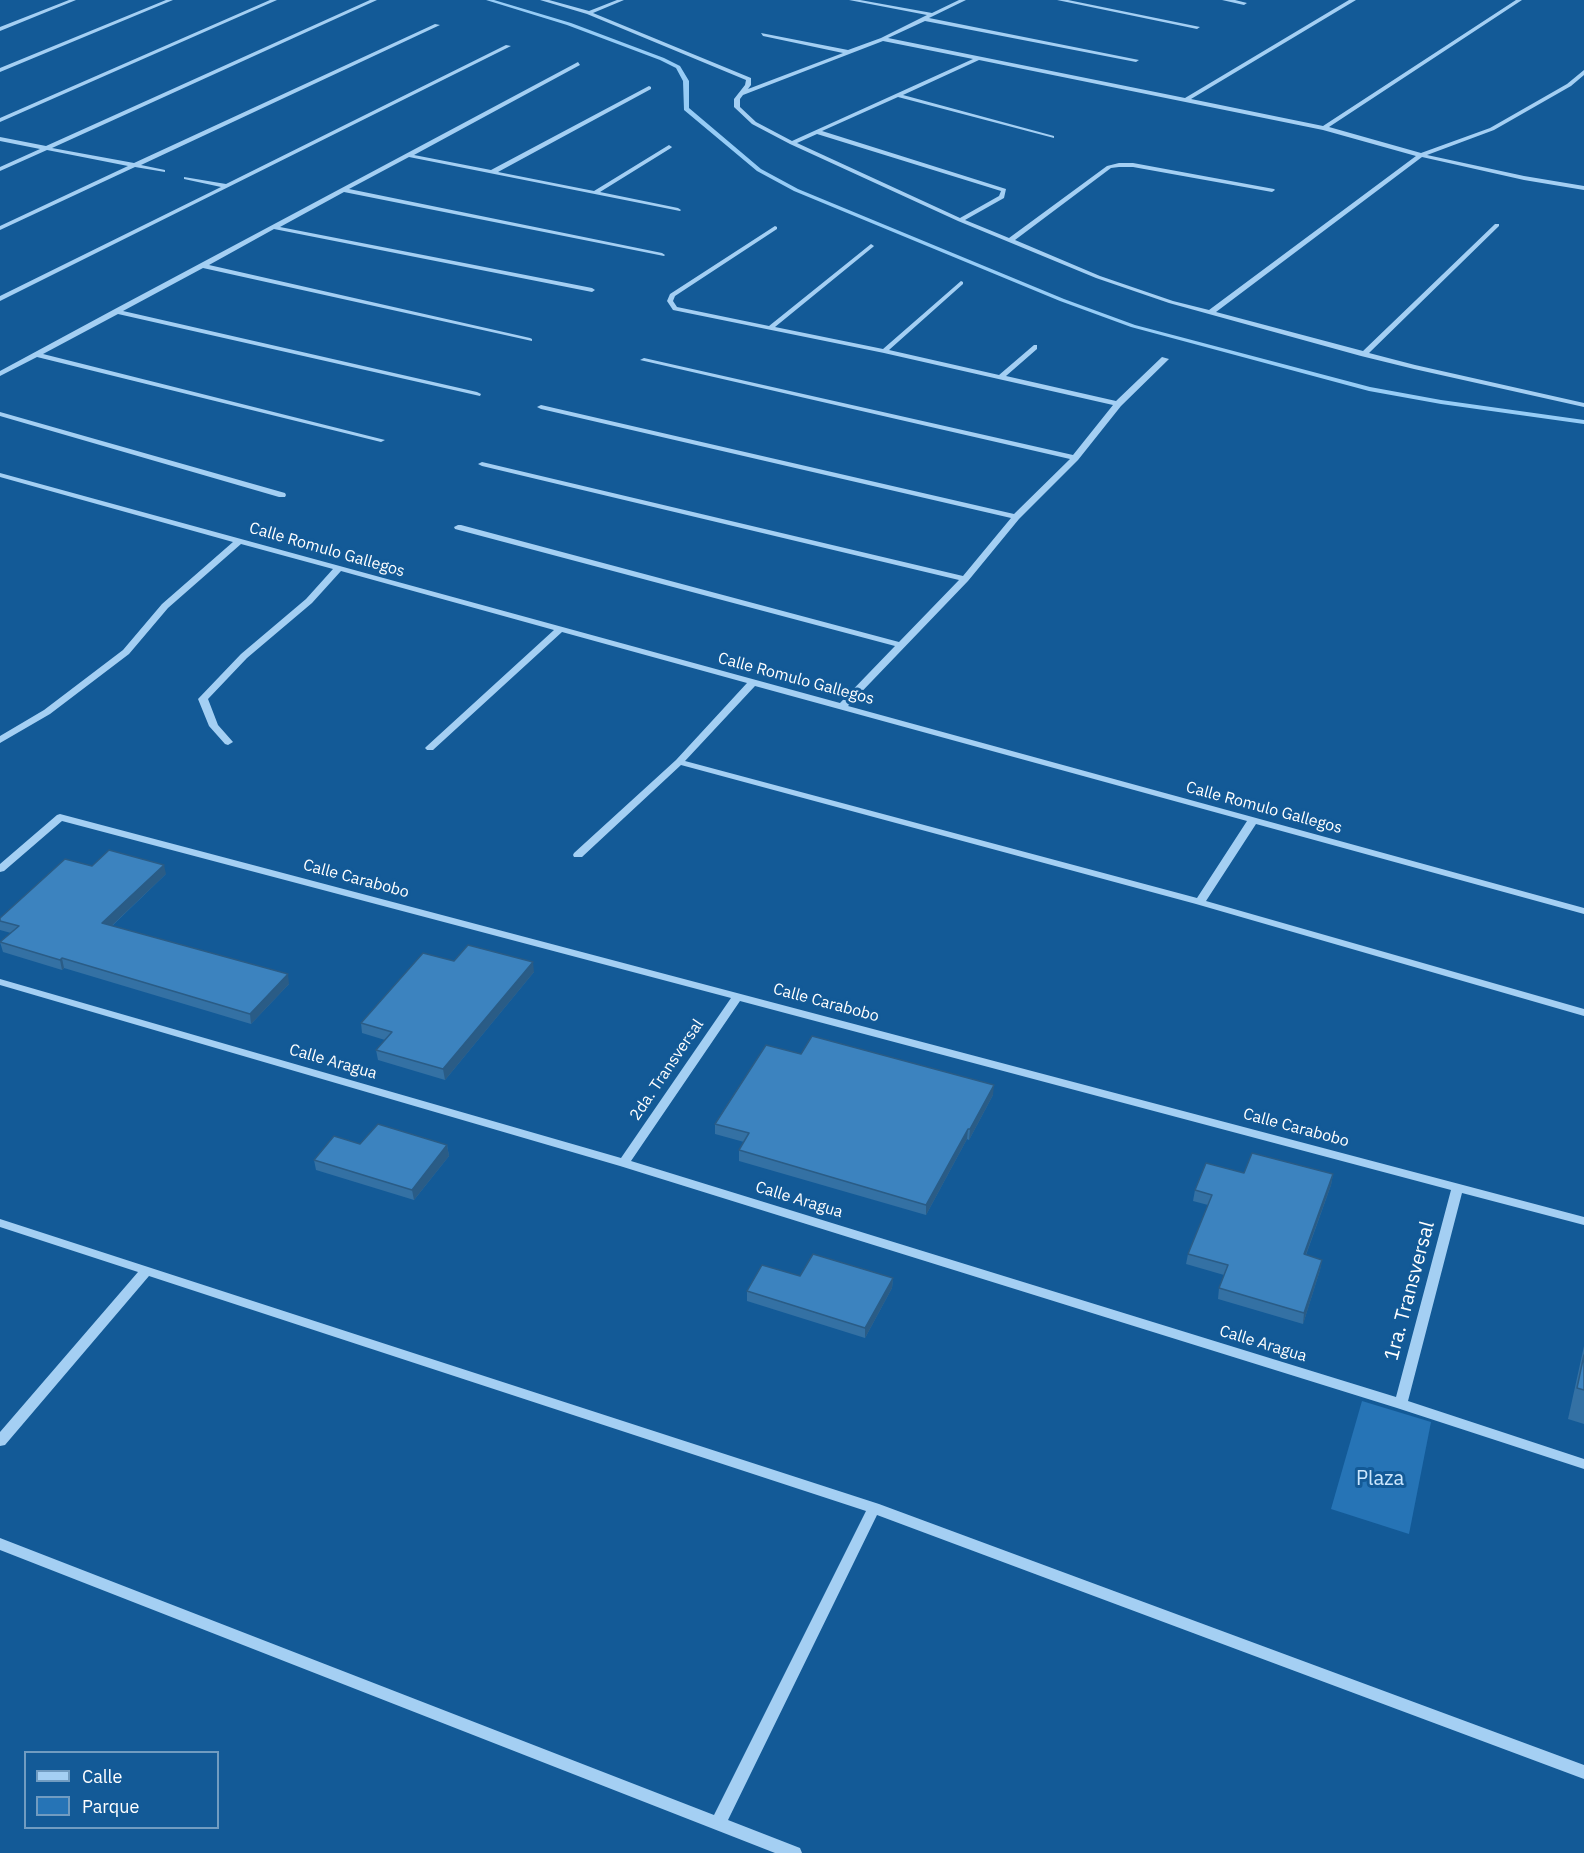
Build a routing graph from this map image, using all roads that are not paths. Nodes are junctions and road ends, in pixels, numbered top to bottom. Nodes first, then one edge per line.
1 (73, 0) edge
2 (170, 0) edge
3 (274, 0) edge
4 (374, 0) edge
5 (543, 0) edge
6 (621, 0) edge
7 (852, 0) edge
8 (963, 0) edge
9 (1060, 0) edge
10 (1225, 0) edge
11 (1353, 0) edge
12 (1519, 0) edge
13 (1244, 3) dead end
14 (589, 13) junction
15 (933, 15) junction
16 (924, 19) junction
17 (437, 25) dead end
18 (1197, 27) dead end
19 (0, 28) edge
20 (763, 34) dead end
21 (884, 39) junction
22 (508, 46) dead end
23 (849, 52) junction
24 (979, 58) junction
25 (1136, 60) dead end
26 (578, 64) dead end
27 (0, 70) edge
28 (1584, 72) edge
29 (649, 88) dead end
30 (741, 93) junction
31 (898, 95) junction
32 (1186, 100) junction
33 (0, 120) edge
34 (1324, 128) junction
35 (818, 132) junction
36 (1052, 137) dead end
37 (0, 139) edge
38 (792, 143) junction
39 (669, 147) dead end
40 (46, 148) junction
41 (407, 155) junction
42 (1422, 155) junction
43 (131, 166) junction
44 (0, 169) edge
45 (164, 171) dead end
46 (494, 171) junction
47 (186, 178) dead end
48 (226, 186) junction
49 (1584, 188) edge
50 (342, 190) junction
51 (1272, 190) dead end
52 (596, 192) junction
53 (678, 210) dead end
54 (960, 220) junction
55 (1497, 225) dead end
56 (272, 227) junction
57 (0, 228) edge
58 (775, 228) dead end
59 (1011, 240) junction
60 (871, 246) dead end
61 (662, 255) dead end
62 (201, 265) junction
63 (961, 283) dead end
64 (592, 290) dead end
65 (0, 299) edge
66 (115, 311) junction
67 (1210, 313) junction
68 (770, 327) junction
69 (530, 340) dead end
70 (1034, 347) dead end
71 (884, 351) junction
72 (1364, 354) junction
73 (38, 355) junction
74 (1165, 359) dead end
75 (644, 360) dead end
76 (0, 374) edge
77 (1002, 376) junction
78 (477, 394) dead end
79 (1118, 404) junction
80 (1584, 405) edge
81 (541, 407) dead end
82 (0, 414) edge
83 (381, 440) dead end
84 (1075, 458) junction
85 (482, 464) dead end
86 (0, 475) edge
87 (282, 495) dead end
88 (1016, 517) junction
89 (458, 527) dead end
90 (239, 541) junction
91 (339, 568) junction
92 (964, 579) junction
93 (559, 630) junction
94 (902, 645) junction
95 (752, 683) junction
96 (842, 707) junction
97 (0, 740) edge
98 (228, 742) dead end
99 (430, 748) dead end
100 (679, 762) junction
101 (1253, 820) junction
102 (578, 855) dead end
103 (0, 869) edge
104 (1200, 902) junction
105 (1584, 911) edge
106 (0, 982) edge
107 (737, 997) junction
108 (1584, 1013) edge
109 (624, 1163) junction
110 (1457, 1188) junction
111 (1584, 1221) edge
112 (0, 1223) edge
113 (146, 1270) junction
114 (1401, 1404) junction
115 (0, 1442) edge
116 (1584, 1464) edge
117 (874, 1508) junction
118 (0, 1544) edge
119 (1584, 1772) edge
120 (718, 1823) junction
121 (794, 1853) edge

1 - 19 street
2 - 27 street
3 - 33 street
4 - 40 street
5 - 14 street
6 - 14 street
7 - 15 street
8 - 15 street
9 - 18 street
10 - 13 street
11 - 32 street
12 - 34 street
14 - 30 street
15 - 16 street
16 - 21 street
16 - 25 street
17 - 43 street
20 - 23 street
21 - 23 street
21 - 24 street
22 - 48 street
23 - 30 street
24 - 31 street
24 - 32 street
26 - 41 street
28 - 42 street
29 - 46 street
30 - 38 street
31 - 35 street
31 - 36 street
32 - 34 street
34 - 42 street
35 - 38 street
35 - 54 street
37 - 40 street
38 - 54 street
39 - 52 street
40 - 43 street
40 - 44 street
41 - 46 street
41 - 50 street
42 - 49 street
42 - 67 street
43 - 45 street
43 - 57 street
46 - 52 street
47 - 48 street
48 - 65 street
50 - 56 street
50 - 61 street
51 - 59 street
52 - 53 street
54 - 59 street
55 - 72 street
56 - 62 street
56 - 64 street
58 - 68 street
59 - 67 street
60 - 68 street
62 - 66 street
62 - 69 street
63 - 71 street
66 - 73 street
66 - 78 street
67 - 72 street
68 - 71 street
70 - 77 street
71 - 77 street
72 - 80 street
73 - 76 street
73 - 83 street
74 - 79 street
75 - 84 street
77 - 79 street
79 - 84 street
81 - 88 street
82 - 87 street
84 - 88 street
85 - 92 street
86 - 90 street, Calle Romulo Gallegos
88 - 92 street
89 - 94 street
90 - 91 street, Calle Romulo Gallegos
90 - 97 street
91 - 93 street, Calle Romulo Gallegos
91 - 98 street
92 - 94 street
93 - 95 street, Calle Romulo Gallegos
93 - 99 street
94 - 96 street
95 - 96 street, Calle Romulo Gallegos
95 - 100 street
96 - 101 street, Calle Romulo Gallegos
100 - 102 street
100 - 104 street
101 - 104 street
101 - 105 street, Calle Romulo Gallegos
103 - 107 street, Calle Carabobo
104 - 108 street
106 - 109 street, Calle Aragua
107 - 109 street, 2da. Transversal
107 - 110 street, Calle Carabobo
109 - 114 street, Calle Aragua
110 - 111 street, Calle Carabobo
110 - 114 street, 1ra. Transversal
112 - 113 street
113 - 115 street
113 - 117 street
114 - 116 street, Calle Aragua
117 - 119 street
117 - 120 street
118 - 120 street
120 - 121 street

